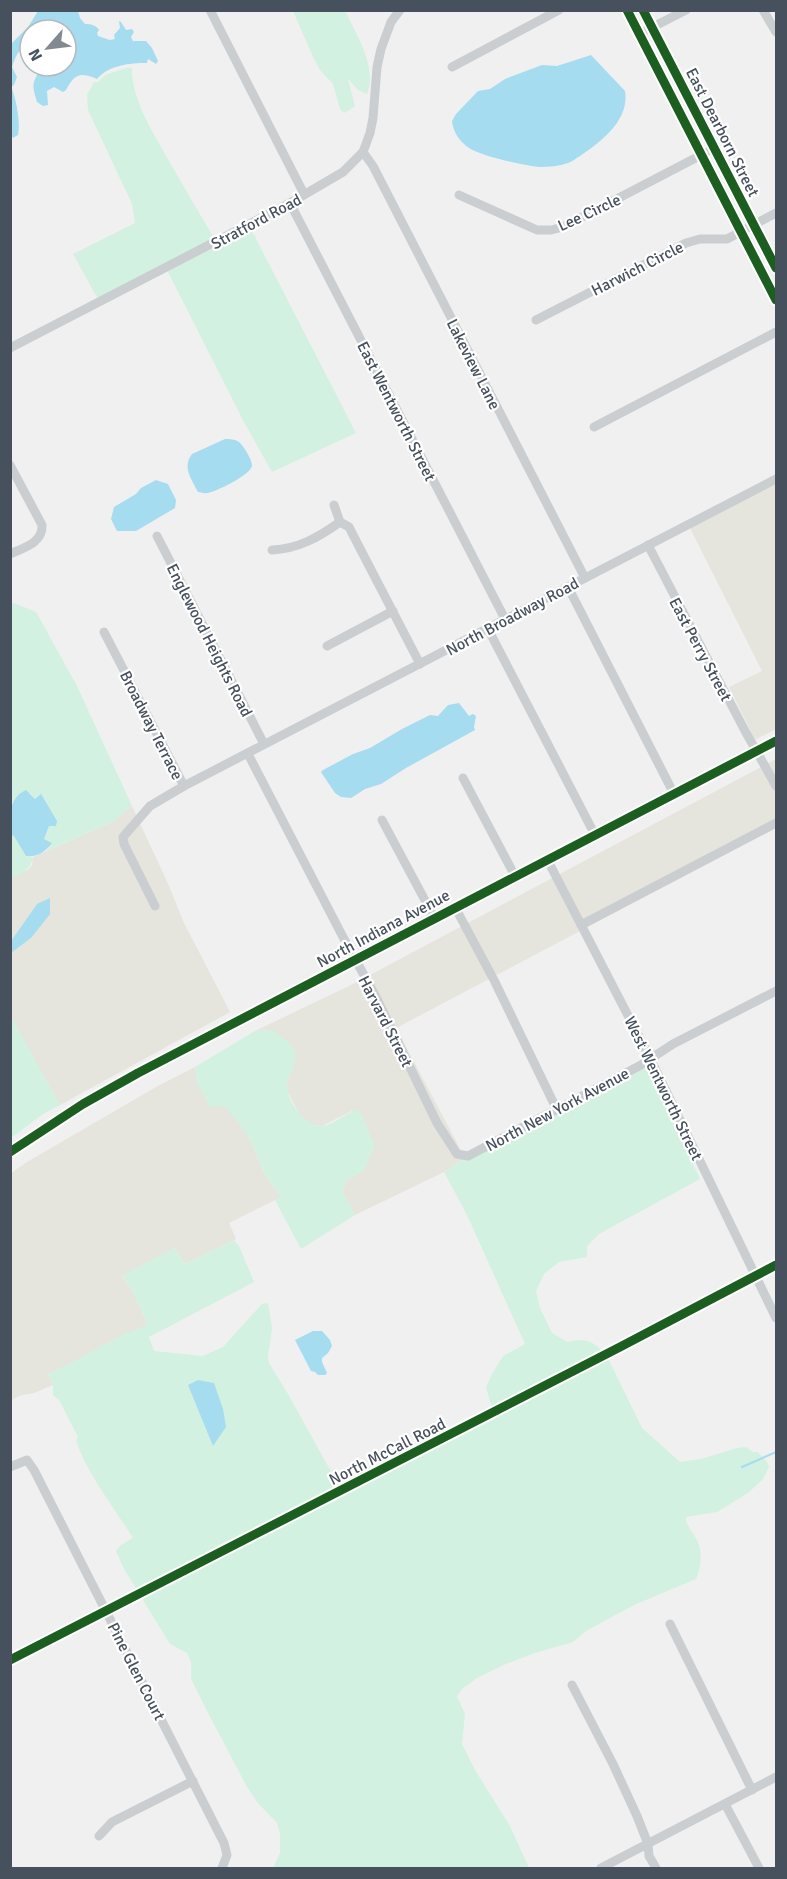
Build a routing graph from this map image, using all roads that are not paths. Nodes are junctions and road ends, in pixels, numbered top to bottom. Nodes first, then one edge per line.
1 (210, 10) edge
2 (559, 10) edge
3 (627, 10) edge
4 (643, 10) edge
5 (686, 10) edge
6 (763, 10) edge
7 (397, 12) edge
8 (652, 27) junction
9 (777, 32) edge
10 (639, 34) junction
11 (452, 67) dead end
12 (715, 148) junction
13 (363, 152) junction
14 (702, 155) junction
15 (304, 194) junction
16 (459, 195) dead end
17 (290, 203) junction
18 (777, 213) edge
19 (754, 225) junction
20 (741, 232) junction
21 (777, 268) edge
22 (775, 295) edge
23 (536, 320) dead end
24 (777, 332) edge
25 (10, 348) edge
26 (594, 427) dead end
27 (10, 465) edge
28 (777, 479) edge
29 (334, 505) dead end
30 (340, 522) junction
31 (157, 536) dead end
32 (648, 545) junction
33 (272, 550) dead end
34 (10, 554) edge
35 (585, 578) junction
36 (568, 587) junction
37 (393, 611) junction
38 (505, 619) junction
39 (488, 629) junction
40 (104, 632) dead end
41 (327, 646) dead end
42 (420, 664) junction
43 (777, 741) edge
44 (264, 744) junction
45 (757, 751) junction
46 (248, 754) junction
47 (463, 778) dead end
48 (184, 786) junction
49 (777, 786) edge
50 (674, 794) junction
51 (382, 820) dead end
52 (777, 823) edge
53 (595, 835) junction
54 (547, 859) junction
55 (515, 876) junction
56 (155, 906) dead end
57 (455, 907) junction
58 (435, 919) junction
59 (581, 925) junction
60 (355, 960) junction
61 (777, 991) edge
62 (650, 1058) junction
63 (557, 1110) junction
64 (10, 1152) edge
65 (462, 1156) joint
66 (777, 1265) edge
67 (756, 1276) junction
68 (777, 1318) edge
69 (10, 1467) edge
70 (107, 1612) junction
71 (670, 1624) dead end
72 (10, 1660) edge
73 (572, 1685) dead end
74 (777, 1777) edge
75 (193, 1781) junction
76 (752, 1790) junction
77 (725, 1804) junction
78 (99, 1836) dead end
79 (648, 1844) junction
80 (222, 1869) edge
81 (601, 1869) edge
82 (656, 1869) edge
83 (759, 1869) edge

1 - 15 street
2 - 11 street
3 - 10 main road, East Dearborn Street
4 - 8 main road, East Dearborn Street
5 - 8 street
6 - 9 street
7 - 13 street, Stratford Road
8 - 10 street
8 - 12 main road, East Dearborn Street
10 - 14 main road, East Dearborn Street
12 - 14 street, Lee Circle
12 - 19 main road, East Dearborn Street
13 - 15 street, Stratford Road
13 - 35 street, Lakeview Lane
14 - 16 street, Lee Circle
14 - 20 main road, East Dearborn Street
15 - 17 street, Stratford Road
17 - 25 street, Stratford Road
17 - 38 street, East Wentworth Street
18 - 19 street, Harwich Circle
19 - 20 street, Harwich Circle
19 - 21 main road, East Dearborn Street
20 - 22 main road, East Dearborn Street
20 - 23 street, Harwich Circle
24 - 26 street
27 - 34 street
28 - 32 street, North Broadway Road
29 - 30 street
30 - 33 street
30 - 37 street
31 - 44 street, Englewood Heights Road
32 - 35 street, North Broadway Road
32 - 45 street, East Perry Street
35 - 36 street, North Broadway Road
36 - 38 street, North Broadway Road
36 - 50 street
37 - 41 street
37 - 42 street
38 - 39 street, North Broadway Road
39 - 42 street, North Broadway Road
39 - 53 street
40 - 48 street, Broadway Terrace
42 - 44 street, North Broadway Road
43 - 45 main road, North Indiana Avenue
44 - 46 street, North Broadway Road
45 - 49 street, East Perry Street
45 - 50 main road, North Indiana Avenue
46 - 48 street, Broadway Terrace
46 - 60 street, Harvard Street
47 - 55 street
48 - 56 street
50 - 53 main road, North Indiana Avenue
51 - 58 street
52 - 59 street
53 - 54 main road, North Indiana Avenue
54 - 55 main road, North Indiana Avenue
54 - 59 street, West Wentworth Street
55 - 57 main road, North Indiana Avenue
57 - 58 main road, North Indiana Avenue
57 - 63 street
58 - 60 main road, North Indiana Avenue
59 - 62 street, West Wentworth Street
60 - 64 main road, North Indiana Avenue
60 - 65 street, Harvard Street
61 - 62 street, North New York Avenue
62 - 63 street, North New York Avenue
62 - 67 street, West Wentworth Street
63 - 65 street, North New York Avenue
66 - 67 street, North McCall Road
67 - 68 street, West Wentworth Street
67 - 70 street, North McCall Road
69 - 70 street, Pine Glen Court
70 - 72 street, North McCall Road
70 - 75 street, Pine Glen Court
71 - 76 street
73 - 79 street
74 - 76 street
75 - 78 street
75 - 80 street, Pine Glen Court
76 - 77 street
77 - 79 street
77 - 83 street
79 - 81 street
79 - 82 street

